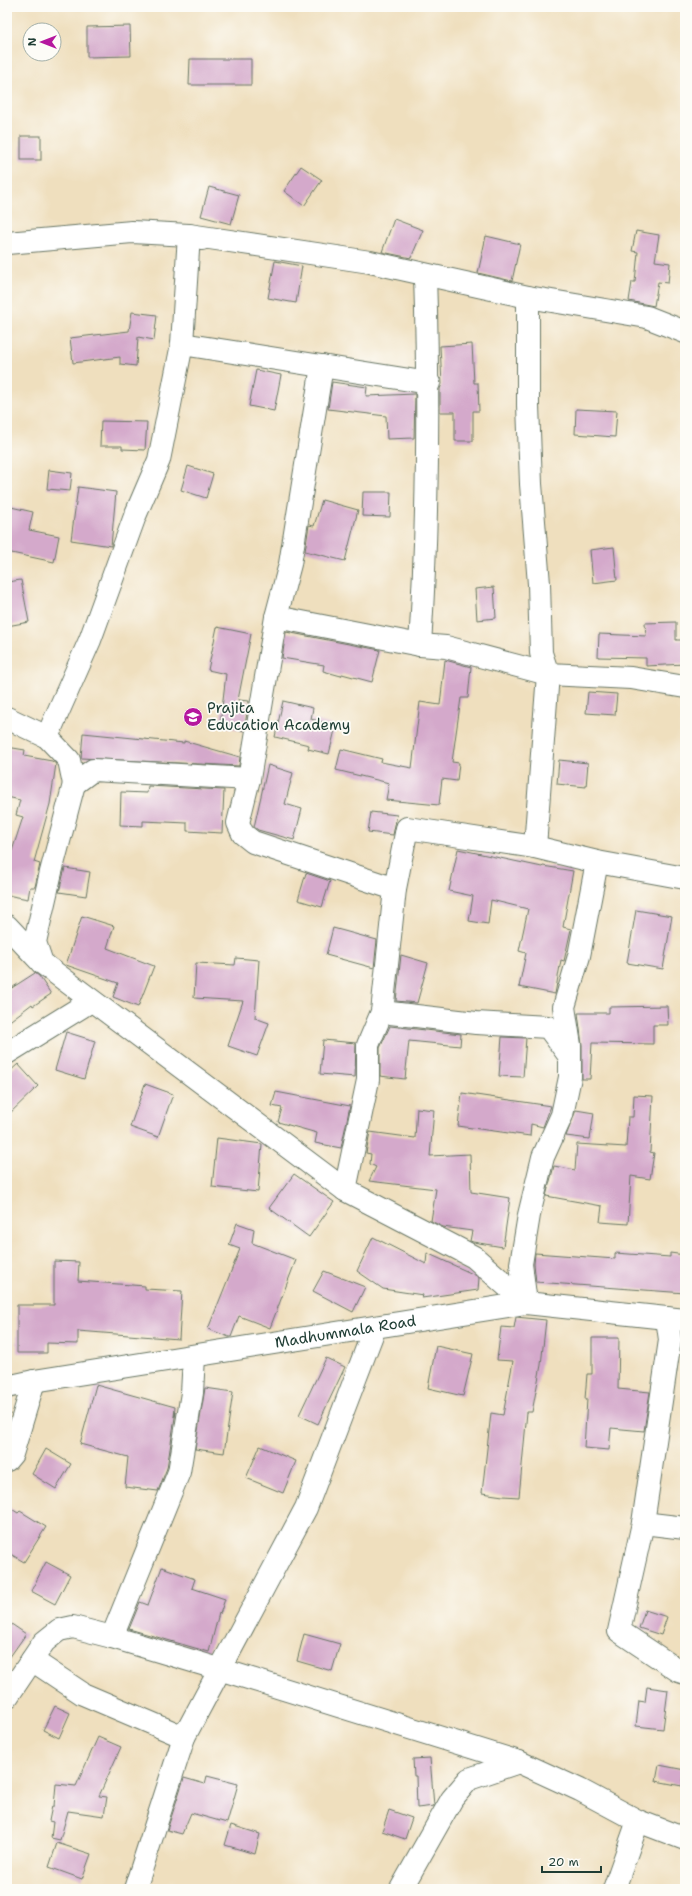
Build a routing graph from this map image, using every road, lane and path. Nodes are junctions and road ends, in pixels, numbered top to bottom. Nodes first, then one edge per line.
1 (189, 235) junction
2 (7, 243) edge
3 (216, 243) dead end
4 (425, 275) junction
5 (528, 297) junction
6 (685, 332) edge
7 (182, 344) junction
8 (322, 366) junction
9 (429, 383) junction
10 (276, 617) junction
11 (420, 645) junction
12 (548, 674) junction
13 (685, 687) edge
14 (7, 718) edge
15 (47, 737) junction
16 (249, 779) junction
17 (74, 784) junction
18 (535, 847) junction
19 (597, 862) junction
20 (685, 878) edge
21 (395, 890) junction
22 (7, 926) edge
23 (42, 964) junction
24 (91, 1001) junction
25 (382, 1012) junction
26 (7, 1053) edge
27 (570, 1057) junction
28 (345, 1190) junction
29 (526, 1304) junction
30 (676, 1319) edge
31 (375, 1327) junction
32 (194, 1357) junction
33 (34, 1381) junction
34 (7, 1387) edge
35 (7, 1460) edge
36 (643, 1523) junction
37 (685, 1528) edge
38 (112, 1637) junction
39 (32, 1660) junction
40 (219, 1669) junction
41 (685, 1673) edge
42 (7, 1697) edge
43 (184, 1737) junction
44 (520, 1762) junction
45 (638, 1821) junction
46 (685, 1839) edge
47 (135, 1889) edge
48 (401, 1889) edge
49 (614, 1889) edge

1 - 2 street
1 - 3 street
1 - 4 street
1 - 7 street
4 - 5 street
4 - 9 street
5 - 6 street
5 - 12 street
7 - 8 street
7 - 15 street
8 - 9 street
8 - 10 street
9 - 11 street
10 - 11 street
10 - 16 street
11 - 12 street
12 - 13 street
12 - 18 street
14 - 15 street
15 - 17 street
16 - 17 street
16 - 21 street
17 - 23 street
18 - 19 street
18 - 21 street
19 - 20 street
19 - 27 street
21 - 25 street
22 - 23 street
23 - 24 street
24 - 26 street
24 - 28 street
25 - 27 street
25 - 28 street
27 - 29 street
28 - 29 street
29 - 30 street, Madhummala Road
29 - 31 street, Madhummala Road
30 - 36 street
31 - 32 street, Madhummala Road
31 - 40 street
32 - 33 street, Madhummala Road
32 - 38 street
33 - 34 street, Madhummala Road
33 - 35 street
36 - 37 street
36 - 41 street
38 - 39 street
38 - 40 street
39 - 42 street
39 - 43 street
40 - 43 street
40 - 44 street
43 - 47 street
44 - 45 street
44 - 48 street
45 - 46 street
45 - 49 street

